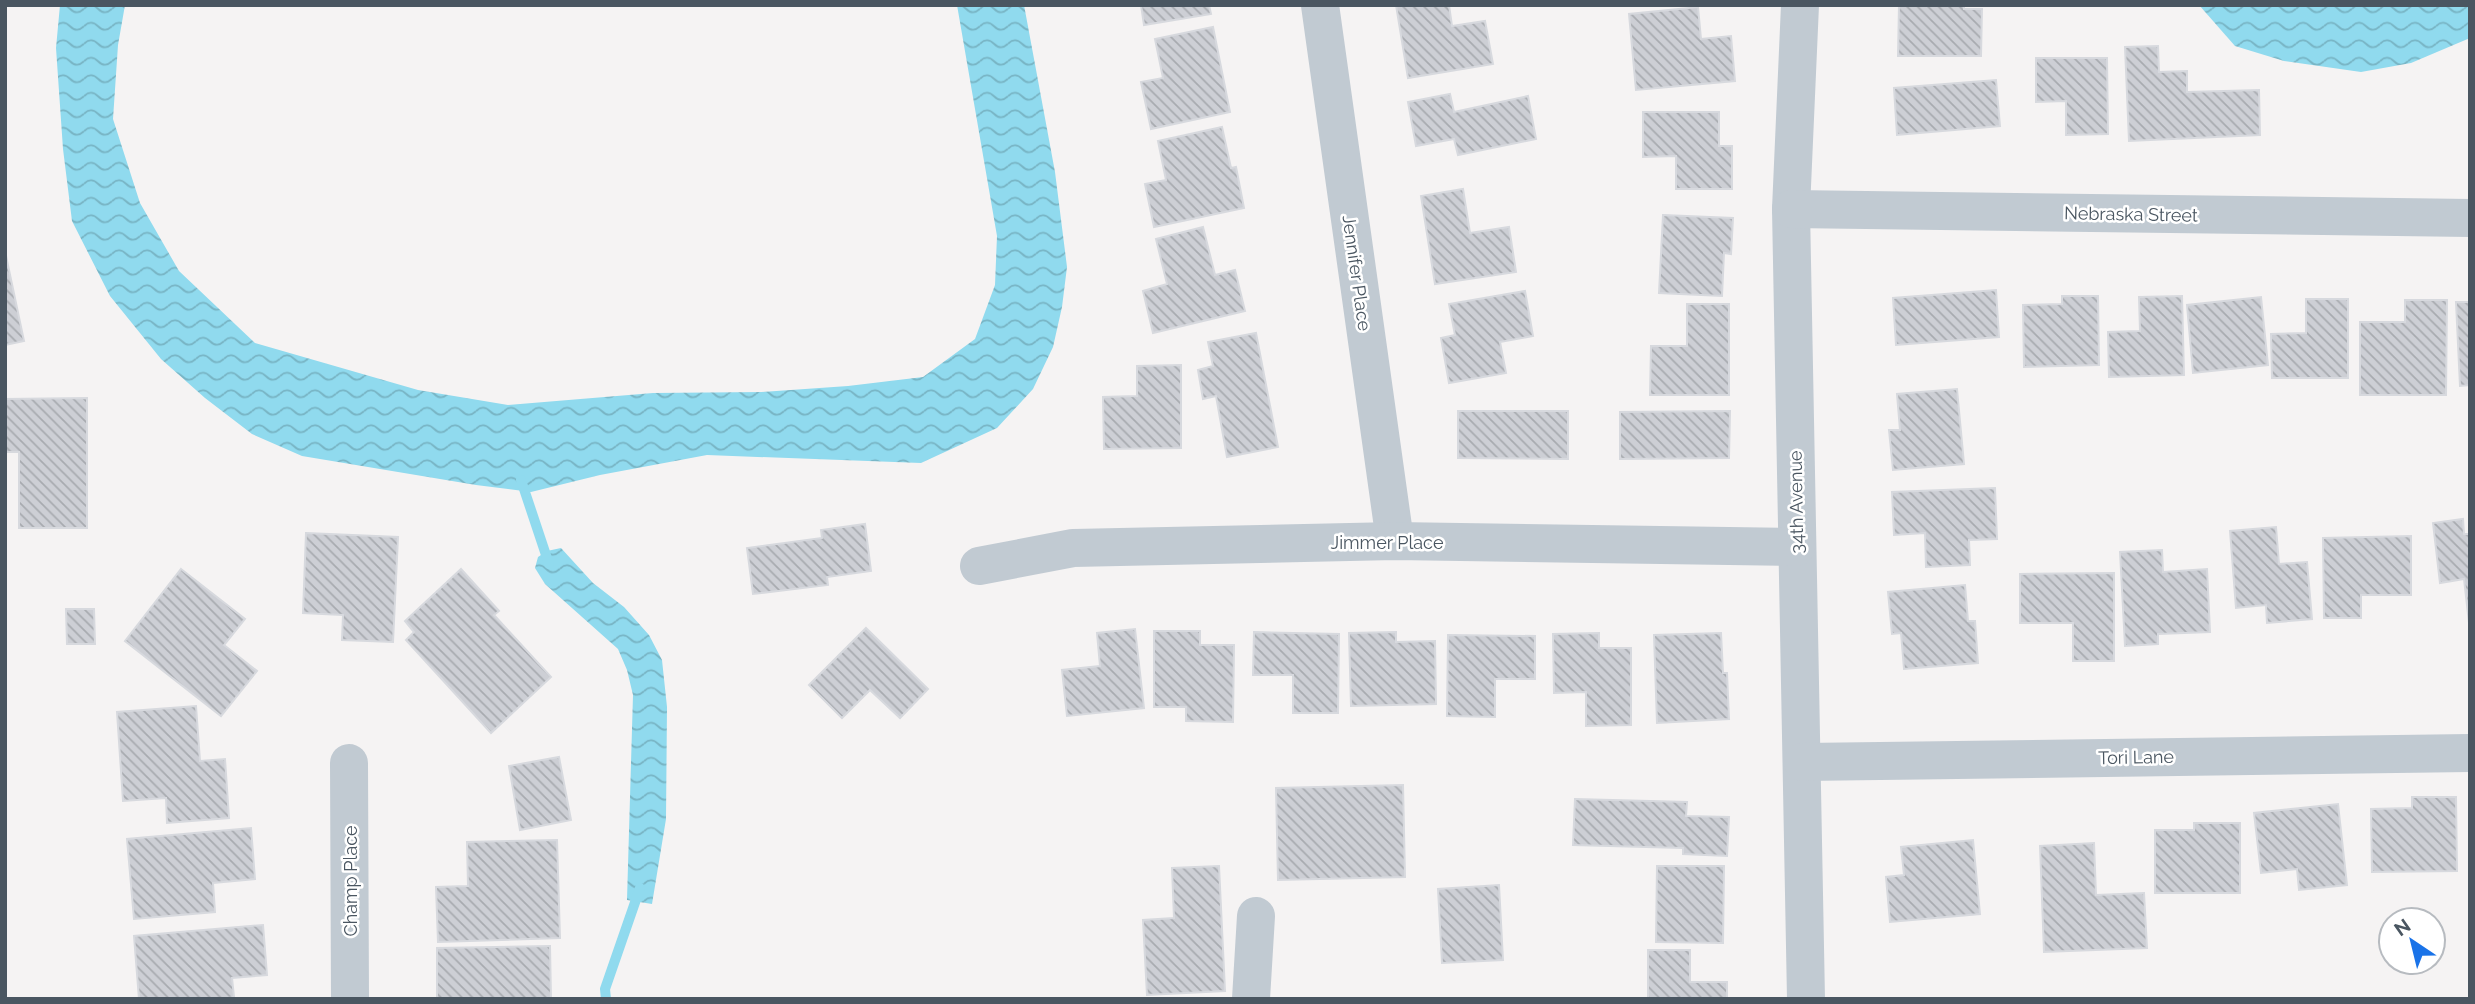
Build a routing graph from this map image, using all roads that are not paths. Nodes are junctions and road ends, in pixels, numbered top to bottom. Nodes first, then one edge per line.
1 (1320, 5) edge
2 (1800, 5) edge
3 (1791, 209) junction
4 (2470, 218) edge
5 (1395, 541) junction
6 (1796, 547) junction
7 (979, 566) dead end
8 (2470, 753) edge
9 (1803, 762) junction
10 (349, 763) dead end
11 (1256, 916) dead end
12 (350, 999) edge
13 (1251, 999) edge
14 (1806, 999) edge

1 - 5 street, Jennifer Place
2 - 3 street, 34th Avenue
3 - 4 street, Nebraska Street
3 - 6 street, 34th Avenue
5 - 6 street, Jimmer Place
5 - 7 street, Jimmer Place
6 - 9 street, 34th Avenue
8 - 9 street, Tori Lane
9 - 14 street, 34th Avenue
10 - 12 street, Champ Place
11 - 13 street

